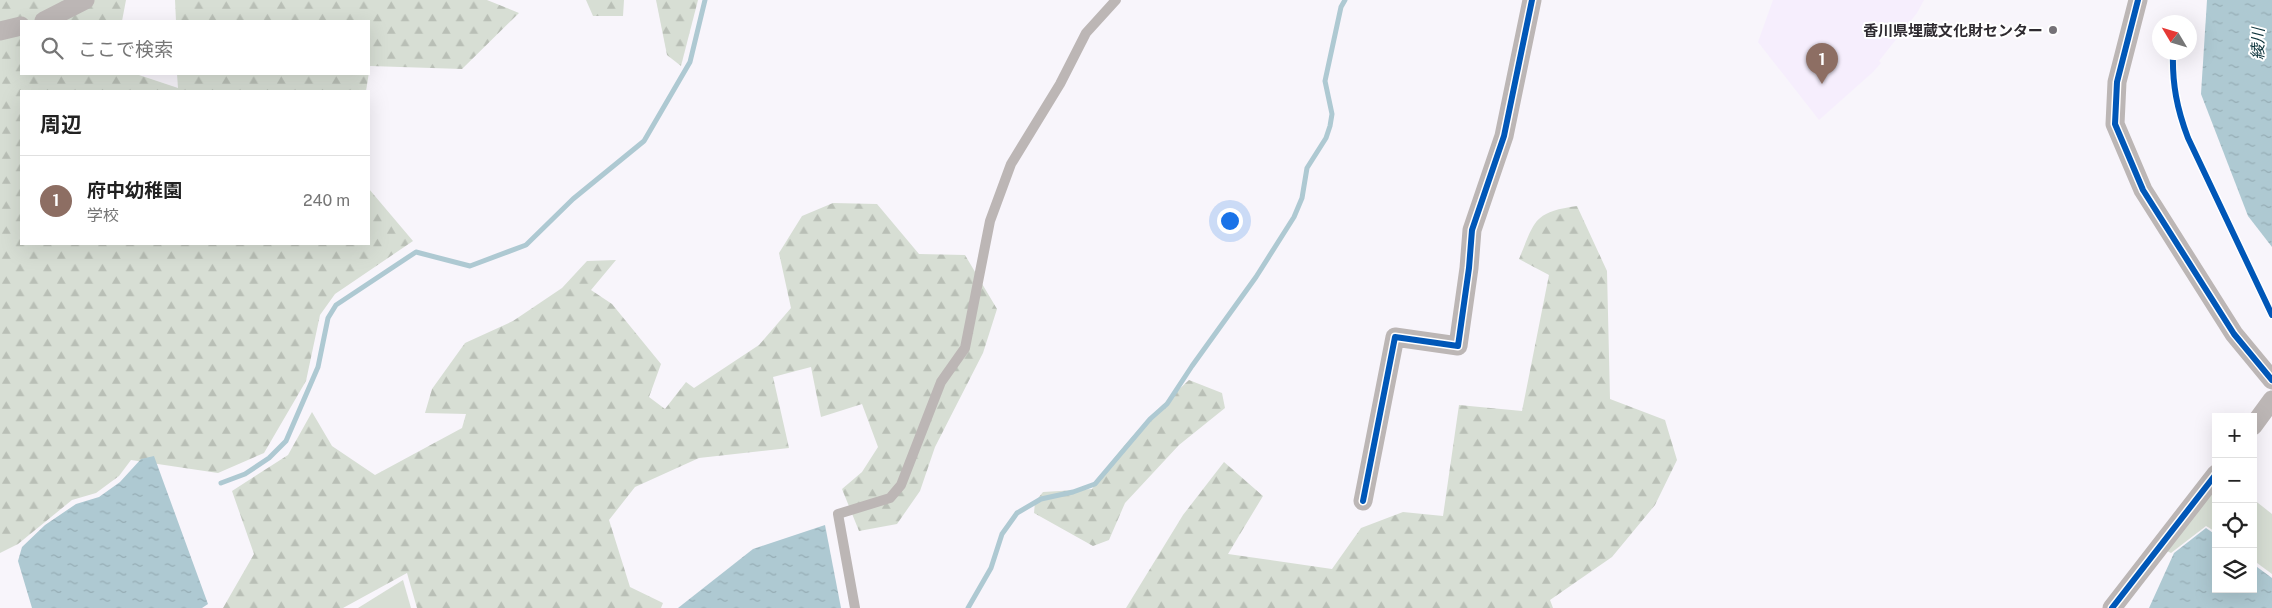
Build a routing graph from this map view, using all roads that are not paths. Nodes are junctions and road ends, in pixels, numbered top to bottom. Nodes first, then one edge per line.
1 (85, 0) edge
2 (1116, 0) edge
3 (1532, 0) edge
4 (2138, 0) edge
5 (46, 20) edge
6 (20, 26) edge
7 (0, 30) edge
8 (2272, 380) edge
9 (2272, 400) edge
10 (2257, 421) edge
11 (2212, 479) edge
12 (1363, 501) dead end
13 (855, 608) edge
14 (2112, 608) edge

1 - 5 street
2 - 13 lane
3 - 12 street
4 - 8 street
6 - 7 street
9 - 10 street
11 - 14 street

